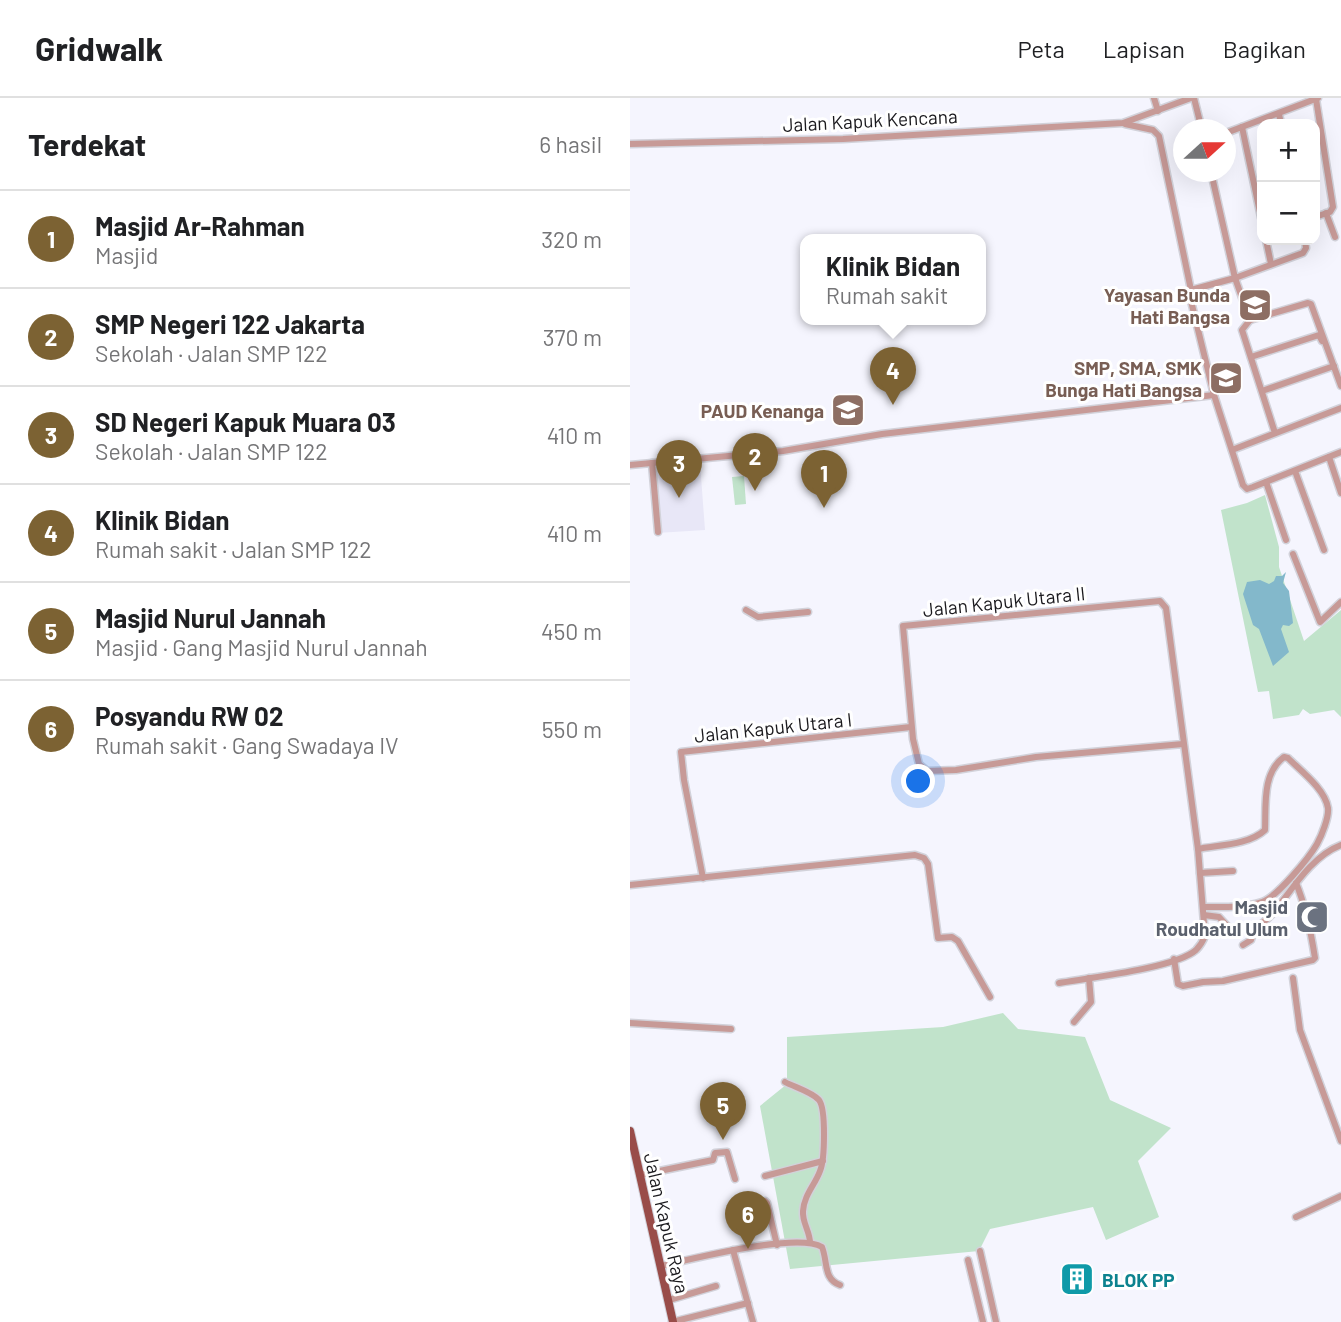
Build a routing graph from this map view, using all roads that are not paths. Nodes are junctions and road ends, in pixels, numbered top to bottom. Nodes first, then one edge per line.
1 (1154, 98) edge
2 (1192, 98) edge
3 (1317, 99) edge
4 (1158, 111) junction
5 (1279, 114) junction
6 (1199, 119) edge
7 (1280, 119) edge
8 (1123, 123) junction
9 (1242, 127) junction
10 (1236, 130) edge
11 (630, 144) edge
12 (1213, 182) edge
13 (1257, 198) edge
14 (1326, 213) junction
15 (1320, 215) edge
16 (1335, 237) dead end
17 (1267, 245) edge
18 (1306, 245) edge
19 (1271, 264) junction
20 (1235, 278) junction
21 (1191, 290) junction
22 (1250, 320) junction
23 (1323, 344) dead end
24 (1251, 357) junction
25 (1334, 366) junction
26 (1341, 386) edge
27 (1262, 391) junction
28 (1214, 395) junction
29 (1341, 408) edge
30 (1275, 433) junction
31 (1232, 450) junction
32 (1341, 452) edge
33 (1329, 457) junction
34 (652, 463) junction
35 (630, 465) edge
36 (1295, 471) junction
37 (1266, 482) junction
38 (1341, 493) edge
39 (658, 532) dead end
40 (1286, 540) dead end
41 (1324, 550) dead end
42 (1293, 554) dead end
43 (1341, 602) edge
44 (746, 610) dead end
45 (808, 612) dead end
46 (908, 727) junction
47 (1183, 744) junction
48 (924, 769) junction
49 (924, 789) dead end
50 (1341, 845) edge
51 (1198, 849) junction
52 (1233, 871) dead end
53 (1200, 873) junction
54 (703, 878) junction
55 (1296, 883) junction
56 (630, 885) edge
57 (1204, 911) junction
58 (1231, 930) dead end
59 (1243, 945) dead end
60 (1174, 959) junction
61 (1089, 978) junction
62 (1293, 978) dead end
63 (1059, 983) dead end
64 (990, 998) dead end
65 (1074, 1022) dead end
66 (630, 1023) edge
67 (731, 1029) dead end
68 (785, 1082) dead end
69 (630, 1130) edge
70 (1341, 1141) edge
71 (823, 1161) junction
72 (640, 1175) junction
73 (765, 1176) dead end
74 (735, 1179) dead end
75 (1341, 1196) edge
76 (740, 1208) dead end
77 (1296, 1217) dead end
78 (810, 1243) junction
79 (777, 1245) junction
80 (733, 1251) junction
81 (980, 1251) dead end
82 (968, 1259) dead end
83 (661, 1266) junction
84 (840, 1285) dead end
85 (716, 1286) dead end
86 (668, 1300) junction
87 (748, 1303) junction
88 (673, 1322) edge
89 (753, 1322) edge
90 (983, 1322) edge
91 (996, 1322) edge

1 - 4 street
2 - 4 street, Jalan Kapuk Kencana
2 - 6 street
3 - 5 street
3 - 14 street
4 - 8 street, Jalan Kapuk Kencana
5 - 7 street
5 - 9 street
8 - 11 street, Jalan Kapuk Kencana
8 - 21 street
9 - 10 street
9 - 13 street
12 - 20 street
14 - 15 street
14 - 16 street
17 - 19 street
18 - 19 street
19 - 20 street
20 - 21 street
20 - 22 street
21 - 28 street
22 - 24 street
22 - 25 street
23 - 24 street
24 - 27 street
25 - 26 street
25 - 27 street
27 - 30 street
28 - 31 street
28 - 34 street
29 - 30 street
30 - 31 street
31 - 37 street
32 - 33 street
33 - 36 street
33 - 38 street
34 - 35 street
34 - 39 street
36 - 37 street
36 - 41 street
37 - 40 street
42 - 43 street
44 - 45 street
46 - 47 street, Jalan Kapuk Utara II
46 - 48 street, Jalan Kapuk Utara II
46 - 54 street, Jalan Kapuk Utara I
47 - 48 street
47 - 51 street, Jalan Kapuk Utara II
48 - 49 street, Jalan Kapuk Utara II
50 - 55 street
51 - 53 street, Jalan Kapuk Utara II
51 - 57 street
52 - 53 street
53 - 57 street, Jalan Kapuk Utara II
54 - 56 street
54 - 64 street
55 - 59 street
55 - 60 street
57 - 58 street
57 - 60 street, Jalan Kapuk Utara II
60 - 61 street
61 - 63 street
61 - 65 street
62 - 70 street
66 - 67 street
68 - 71 street
69 - 72 main road, Jalan Kapuk Raya
71 - 73 street
71 - 78 street
72 - 74 street
72 - 83 main road, Jalan Kapuk Raya
75 - 77 street
76 - 79 street
78 - 79 street
78 - 84 street
79 - 80 street
80 - 83 street
80 - 87 street
81 - 91 street
82 - 90 street
83 - 86 main road, Jalan Kapuk Raya
85 - 86 street
86 - 88 main road, Jalan Kapuk Raya
87 - 88 street
87 - 89 street

